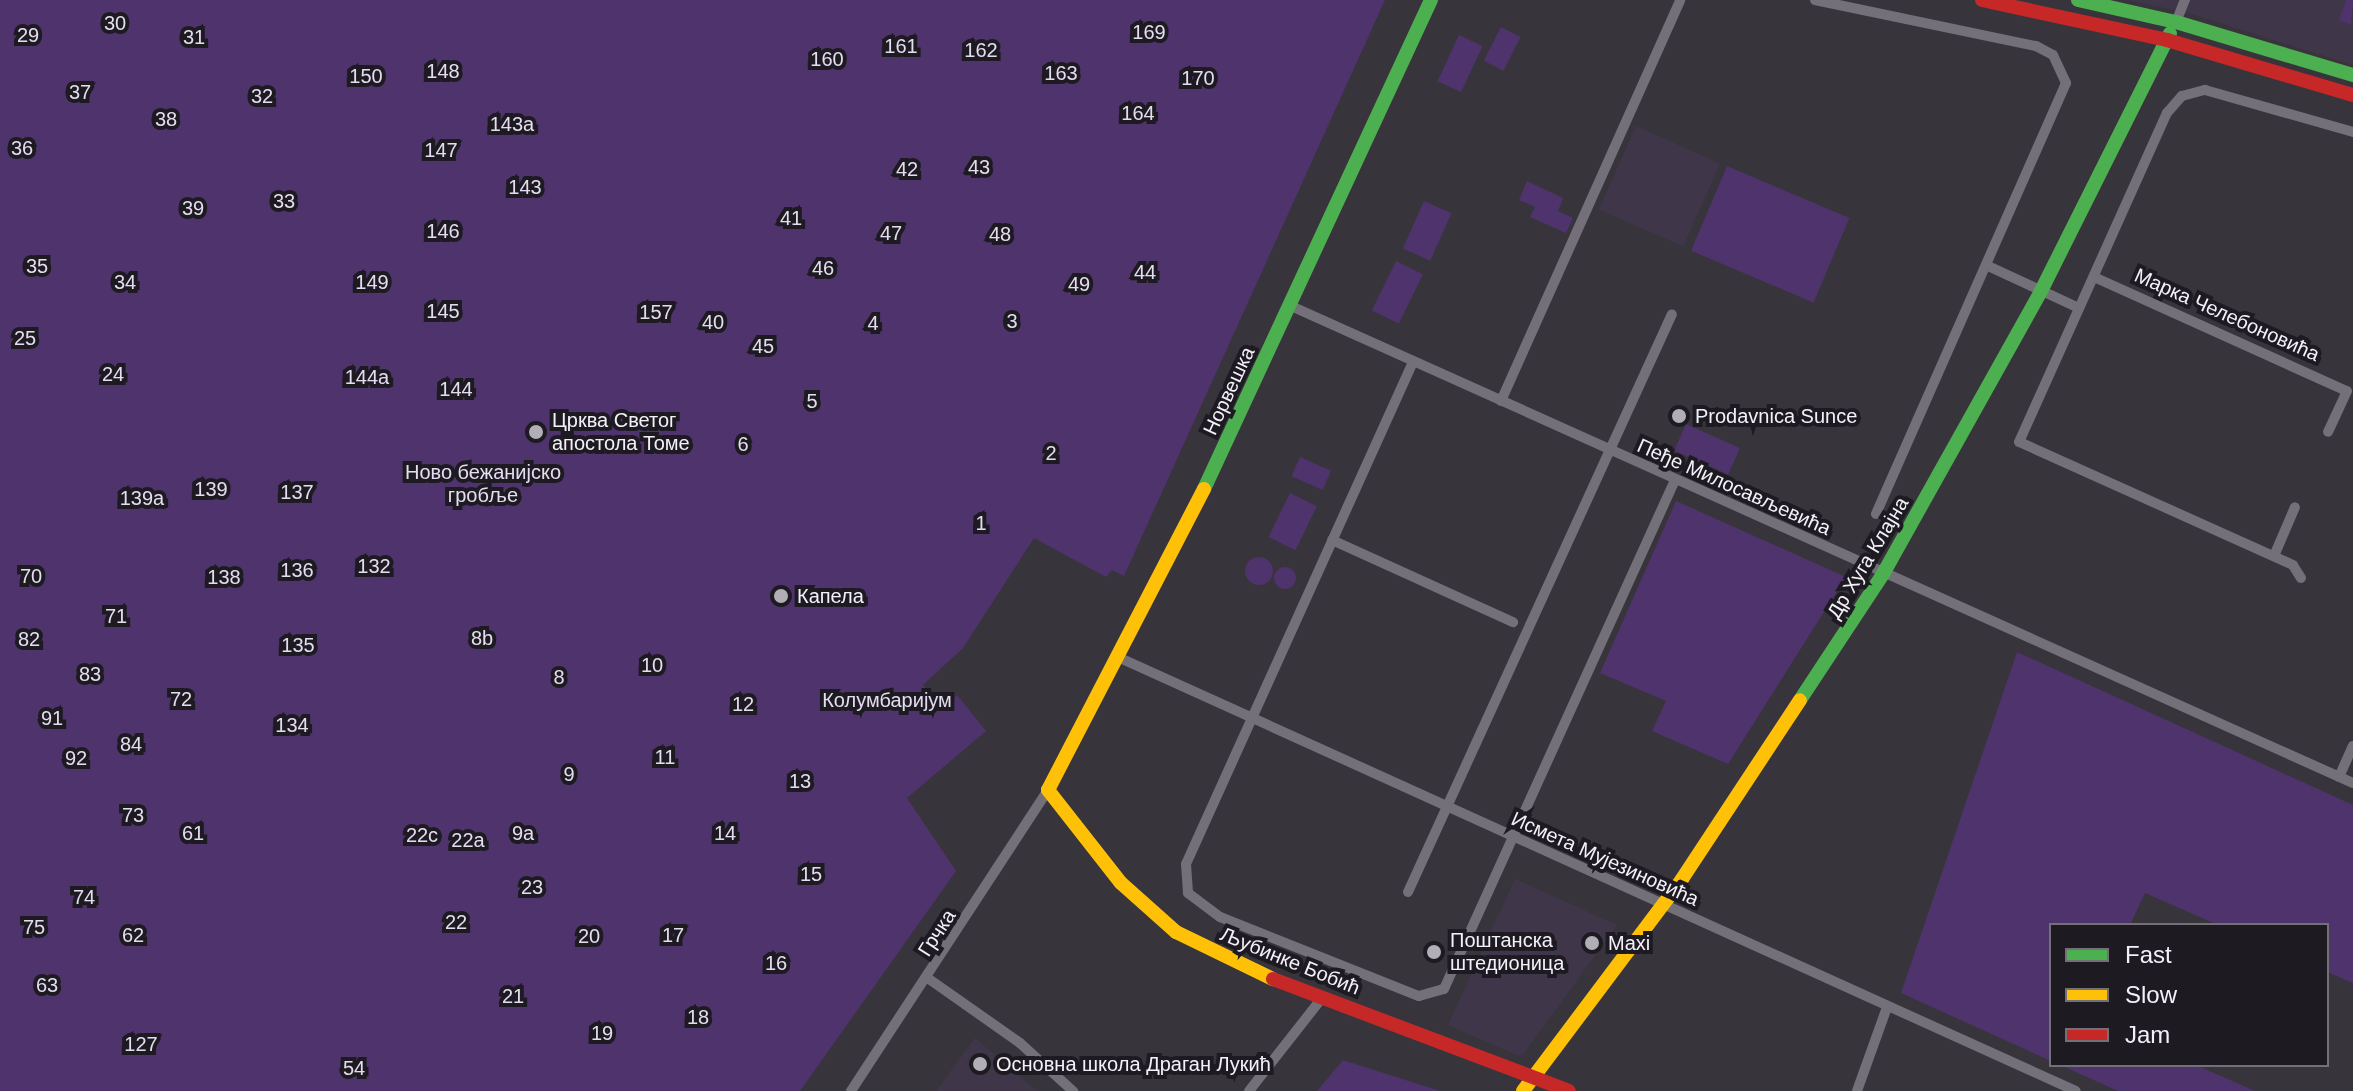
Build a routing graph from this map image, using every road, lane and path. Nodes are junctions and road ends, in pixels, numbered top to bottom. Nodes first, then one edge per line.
1 (1431, 0) edge
2 (1680, 0) edge
3 (1815, 0) edge
4 (1982, 0) edge
5 (2078, 0) edge
6 (2185, 0) edge
7 (2176, 22) junction
8 (2167, 40) junction
9 (2353, 75) edge
10 (2353, 95) edge
11 (2353, 132) edge
12 (1988, 266) junction
13 (2094, 277) junction
14 (2041, 291) junction
15 (1291, 306) junction
16 (2079, 308) junction
17 (1672, 314) dead end
18 (1413, 362) junction
19 (2350, 392) edge
20 (1501, 401) junction
21 (2328, 432) dead end
22 (1607, 449) junction
23 (1675, 480) junction
24 (2295, 507) dead end
25 (1876, 514) dead end
26 (1332, 540) junction
27 (2274, 556) junction
28 (1883, 574) junction
29 (2301, 578) dead end
30 (1513, 622) dead end
31 (1120, 658) junction
32 (1251, 720) junction
33 (2353, 746) edge
34 (2339, 777) junction
35 (2353, 783) edge
36 (1048, 790) junction
37 (1446, 807) junction
38 (1515, 838) junction
39 (1408, 892) dead end
40 (1663, 905) junction
41 (929, 979) junction
42 (1322, 998) junction
43 (1887, 1007) junction
44 (1534, 1077) junction
45 (851, 1091) edge
46 (1073, 1091) edge
47 (1249, 1091) edge
48 (1523, 1091) edge
49 (1569, 1091) edge
50 (1857, 1091) edge
51 (2076, 1091) edge

1 - 15 main road, Норвешка
2 - 20 street
3 - 12 street
4 - 8 main road
5 - 7 main road
6 - 7 street
7 - 8 main road, Др Хуга Клајна
7 - 9 main road
8 - 10 main road
8 - 14 main road, Др Хуга Клајна
11 - 13 street
12 - 14 street
12 - 25 street
13 - 16 street
13 - 19 street, Марка Челебоновића
14 - 16 street
14 - 28 main road, Др Хуга Клајна
15 - 18 street, Пеђе Милосављевића
15 - 31 main road, Норвешка
16 - 27 street
17 - 22 street
18 - 20 street, Пеђе Милосављевића
18 - 26 street
19 - 21 street, Марка Челебоновића
20 - 22 street, Пеђе Милосављевића
22 - 23 street, Пеђе Милосављевића
22 - 37 street
23 - 28 street, Пеђе Милосављевића
23 - 38 street
24 - 27 street
26 - 30 street
26 - 32 street
27 - 29 street
28 - 34 street, Пеђе Милосављевића
28 - 40 main road, Др Хуга Клајна
31 - 32 street, Исмета Мујезиновића
31 - 36 main road, Норвешка
32 - 37 street, Исмета Мујезиновића
32 - 38 street
33 - 34 street
34 - 35 street, Пеђе Милосављевића
36 - 41 street, Грчка
36 - 42 main road, Љубинке Бобић
37 - 38 street, Исмета Мујезиновића
37 - 39 street
38 - 40 street, Исмета Мујезиновића
40 - 43 street, Исмета Мујезиновића
40 - 44 main road, Др Хуга Клајна
41 - 45 street, Грчка
41 - 46 street
42 - 44 main road, Љубинке Бобић
42 - 47 street
43 - 50 street
43 - 51 street, Исмета Мујезиновића
44 - 48 main road, Др Хуга Клајна
44 - 49 main road, Љубинке Бобић

